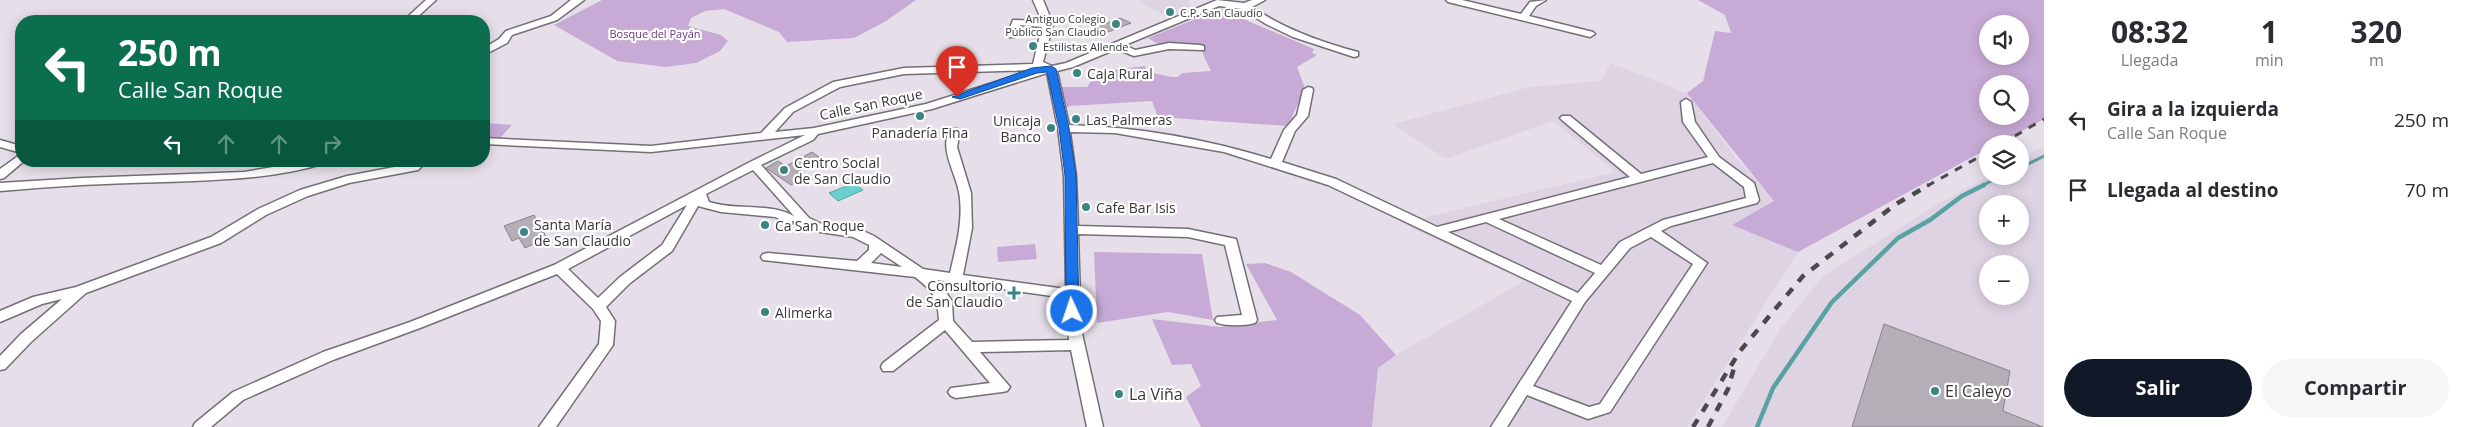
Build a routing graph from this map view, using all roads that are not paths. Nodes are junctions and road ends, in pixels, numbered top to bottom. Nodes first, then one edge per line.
1 (431, 0) edge
2 (579, 0) edge
3 (1038, 0) edge
4 (1260, 0) edge
5 (1451, 0) edge
6 (1541, 0) edge
7 (1221, 2) edge
8 (1245, 6) junction
9 (415, 15) edge
10 (1524, 18) junction
11 (1048, 24) junction
12 (1590, 34) dead end
13 (1012, 35) dead end
14 (1118, 46) junction
15 (1200, 48) dead end
16 (490, 49) edge
17 (1338, 50) junction
18 (1354, 54) dead end
19 (1326, 56) dead end
20 (1049, 69) junction
21 (1308, 90) dead end
22 (1686, 102) dead end
23 (1566, 118) dead end
24 (1064, 128) junction
25 (814, 131) junction
26 (954, 131) dead end
27 (764, 138) junction
28 (490, 141) edge
29 (0, 143) edge
30 (15, 148) edge
31 (1714, 159) junction
32 (15, 163) edge
33 (754, 164) junction
34 (1275, 164) junction
35 (305, 167) edge
36 (414, 167) edge
37 (0, 175) edge
38 (1638, 178) junction
39 (0, 187) edge
40 (700, 193) junction
41 (1487, 218) junction
42 (823, 230) junction
43 (1071, 230) junction
44 (1436, 231) junction
45 (1651, 232) junction
46 (875, 243) junction
47 (897, 256) junction
48 (768, 257) dead end
49 (860, 266) junction
50 (558, 268) junction
51 (881, 268) junction
52 (1602, 271) junction
53 (918, 274) junction
54 (956, 278) junction
55 (81, 290) junction
56 (1071, 294) junction
57 (1580, 299) junction
58 (598, 306) junction
59 (0, 317) edge
60 (1222, 320) dead end
61 (946, 322) junction
62 (1077, 345) junction
63 (968, 347) junction
64 (0, 365) edge
65 (888, 367) dead end
66 (1524, 388) junction
67 (956, 392) dead end
68 (201, 427) edge
69 (547, 427) edge
70 (1095, 427) edge
71 (1499, 427) edge

1 - 9 street
2 - 16 street
3 - 11 street
4 - 8 street
5 - 10 street
6 - 10 street
7 - 8 street
7 - 14 street
8 - 17 street
10 - 12 street
11 - 13 street
11 - 20 street
14 - 15 street
14 - 20 street
17 - 18 street
17 - 19 street
20 - 24 street
20 - 25 street, Calle San Roque
20 - 27 street
21 - 34 street
22 - 31 street
23 - 38 street
24 - 34 street
24 - 43 street
25 - 27 street, Calle San Roque
25 - 33 street
26 - 54 street
27 - 28 street, Calle San Roque
29 - 30 street
31 - 38 street
31 - 45 street
32 - 37 street
33 - 40 street
33 - 42 street
34 - 44 street
35 - 39 street
36 - 55 street
38 - 41 street
40 - 42 street
40 - 50 street
40 - 58 street
41 - 44 street
41 - 52 street
42 - 46 street
43 - 56 street
43 - 60 street
44 - 57 street
45 - 52 street
45 - 66 street
46 - 47 street
46 - 49 street
46 - 51 street
47 - 51 street
47 - 53 street
48 - 49 street
49 - 51 street
50 - 58 street
50 - 68 street
51 - 53 street
52 - 57 street
53 - 54 street
53 - 61 street
54 - 56 street
55 - 59 street
55 - 64 street
56 - 62 street
57 - 66 street
58 - 69 street
61 - 63 street
61 - 65 street
62 - 63 street
62 - 70 street
63 - 67 street
66 - 71 street

